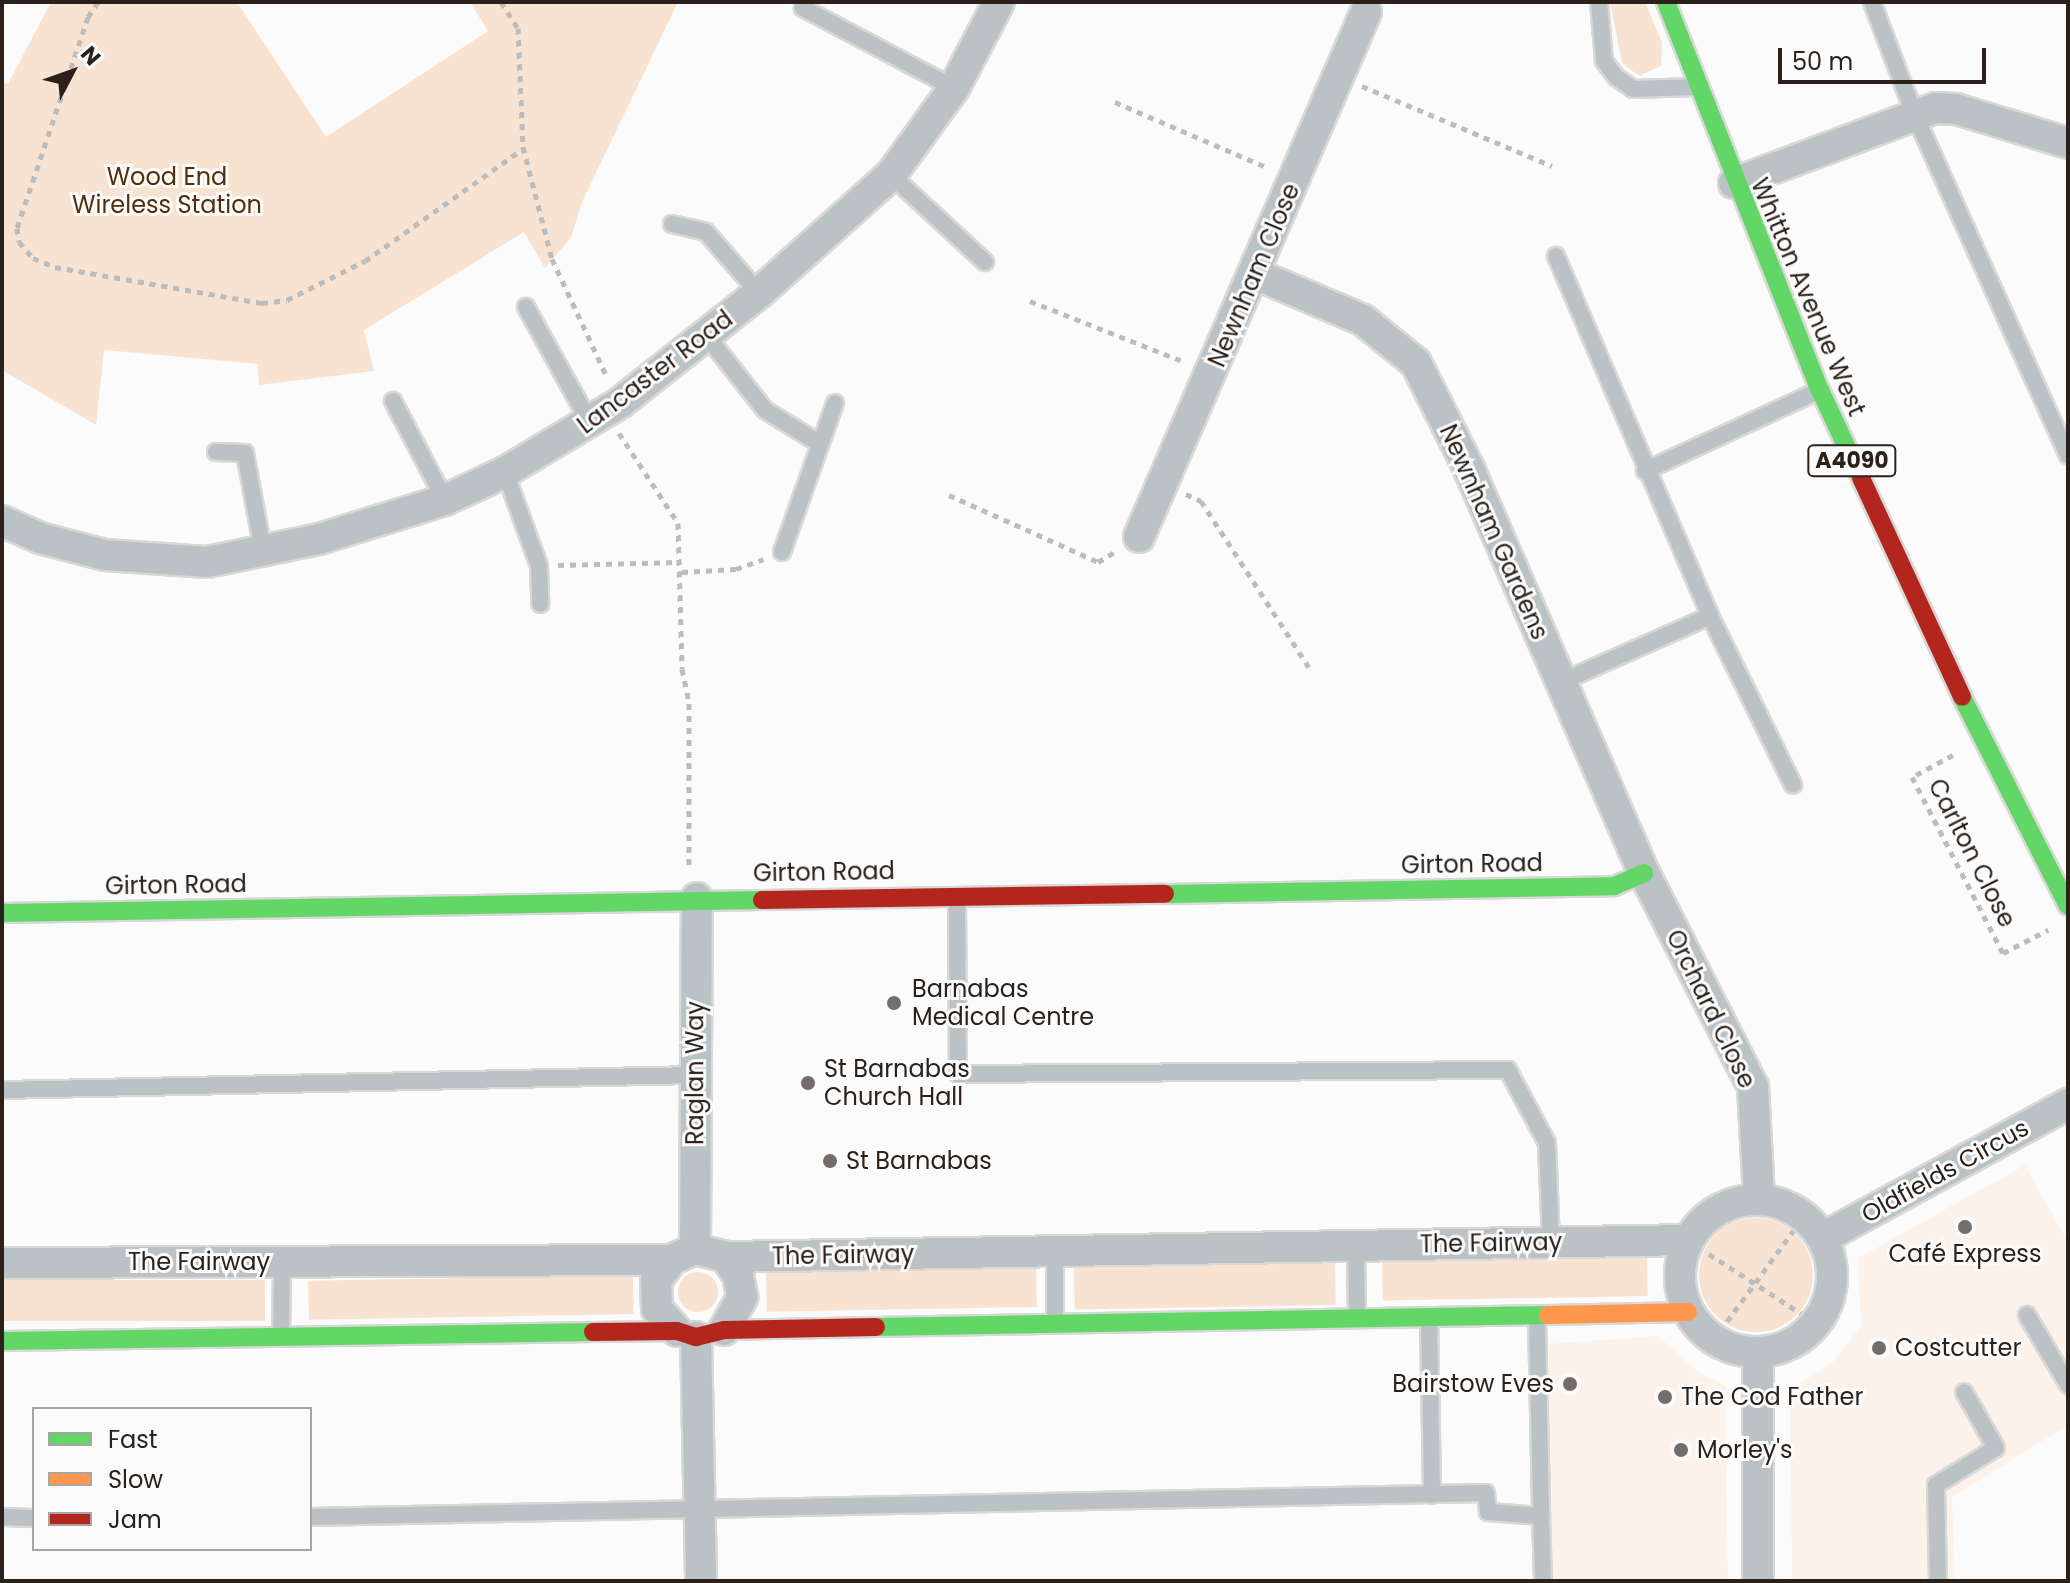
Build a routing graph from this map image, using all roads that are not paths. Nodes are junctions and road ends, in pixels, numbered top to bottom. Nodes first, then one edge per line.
1 (806, 2) edge
2 (999, 2) edge
3 (1599, 2) edge
4 (1666, 2) edge
5 (1872, 2) edge
6 (1366, 12) dead end
7 (1696, 87) junction
8 (954, 88) junction
9 (1914, 113) junction
10 (2068, 143) edge
11 (891, 175) junction
12 (1734, 183) junction
13 (672, 224) dead end
14 (1556, 256) dead end
15 (985, 262) dead end
16 (1255, 274) junction
17 (759, 293) junction
18 (526, 307) dead end
19 (706, 335) junction
20 (1820, 390) junction
21 (393, 401) dead end
22 (835, 403) dead end
23 (590, 423) junction
24 (820, 444) junction
25 (216, 452) dead end
26 (2068, 455) edge
27 (1645, 471) junction
28 (505, 472) junction
29 (445, 500) junction
30 (2, 521) edge
31 (1139, 537) road end
32 (263, 550) junction
33 (782, 552) road end
34 (540, 604) dead end
35 (1710, 616) junction
36 (1561, 682) junction
37 (1793, 785) dead end
38 (2056, 853) edge
39 (1644, 873) junction
40 (957, 894) junction
41 (693, 898) junction
42 (2068, 906) edge
43 (2, 913) edge
44 (695, 1075) junction
45 (2, 1090) edge
46 (2068, 1104) edge
47 (1759, 1199) junction
48 (1813, 1227) junction
49 (1688, 1240) junction
50 (1551, 1242) junction
51 (1356, 1246) junction
52 (1055, 1251) junction
53 (683, 1254) junction
54 (726, 1257) junction
55 (282, 1262) junction
56 (2, 1263) edge
57 (1688, 1312) junction
58 (1537, 1315) junction
59 (2027, 1315) dead end
60 (1429, 1317) junction
61 (1357, 1318) junction
62 (1055, 1324) junction
63 (699, 1333) junction
64 (281, 1337) junction
65 (2, 1341) edge
66 (1758, 1353) junction
67 (2068, 1385) edge
68 (1964, 1392) dead end
69 (1432, 1495) junction
70 (699, 1512) junction
71 (1541, 1516) junction
72 (2, 1517) edge
73 (312, 1517) edge
74 (32, 1518) edge
75 (701, 1581) edge
76 (1543, 1581) edge
77 (1758, 1581) edge
78 (1938, 1581) edge

1 - 8 lane
2 - 8 street, Lancaster Road
3 - 7 lane
4 - 7 street, Whitton Avenue West / A4090
5 - 9 lane
6 - 16 street, Newnham Close
7 - 12 street, Whitton Avenue West / A4090
8 - 11 street, Lancaster Road
9 - 10 street
9 - 12 street
9 - 26 lane
11 - 15 lane
11 - 17 street, Lancaster Road
12 - 20 street, Whitton Avenue West / A4090
13 - 17 lane
14 - 27 lane
16 - 31 street, Newnham Close
16 - 36 street, Newnham Gardens
17 - 19 street, Lancaster Road
18 - 23 lane
19 - 23 street, Lancaster Road
19 - 24 lane
20 - 27 lane
20 - 38 street, Whitton Avenue West / A4090
21 - 29 lane
22 - 24 lane
23 - 28 street, Lancaster Road
24 - 33 lane
25 - 32 lane
27 - 35 lane
28 - 29 street, Lancaster Road
28 - 34 lane
29 - 32 street, Lancaster Road
30 - 32 street, Lancaster Road
35 - 36 lane
35 - 37 lane
36 - 39 street, Newnham Gardens
38 - 42 street, Whitton Avenue West / A4090
39 - 40 street, Girton Road
39 - 47 street, Orchard Close
40 - 41 street, Girton Road
40 - 50 lane
41 - 43 street, Girton Road
41 - 44 street, Raglan Way
44 - 45 lane
44 - 53 street, Raglan Way
46 - 48 street, Oldfields Circus
47 - 48 street
47 - 49 street
48 - 66 street
49 - 50 street, The Fairway
49 - 57 street
50 - 51 street, The Fairway
51 - 52 street, The Fairway
51 - 61 lane
52 - 54 street, The Fairway
52 - 62 lane
53 - 54 street, The Fairway
53 - 55 street, The Fairway
53 - 63 street
54 - 63 street
55 - 56 street, The Fairway
55 - 64 lane
57 - 58 street
57 - 66 street
58 - 60 street
58 - 71 lane
59 - 67 lane
60 - 61 street
60 - 69 lane
61 - 62 street
62 - 63 street
63 - 64 street
63 - 70 street
64 - 65 street
66 - 77 street
68 - 78 lane
69 - 70 lane
69 - 71 lane
70 - 73 lane
70 - 75 street
71 - 76 lane
72 - 74 lane

